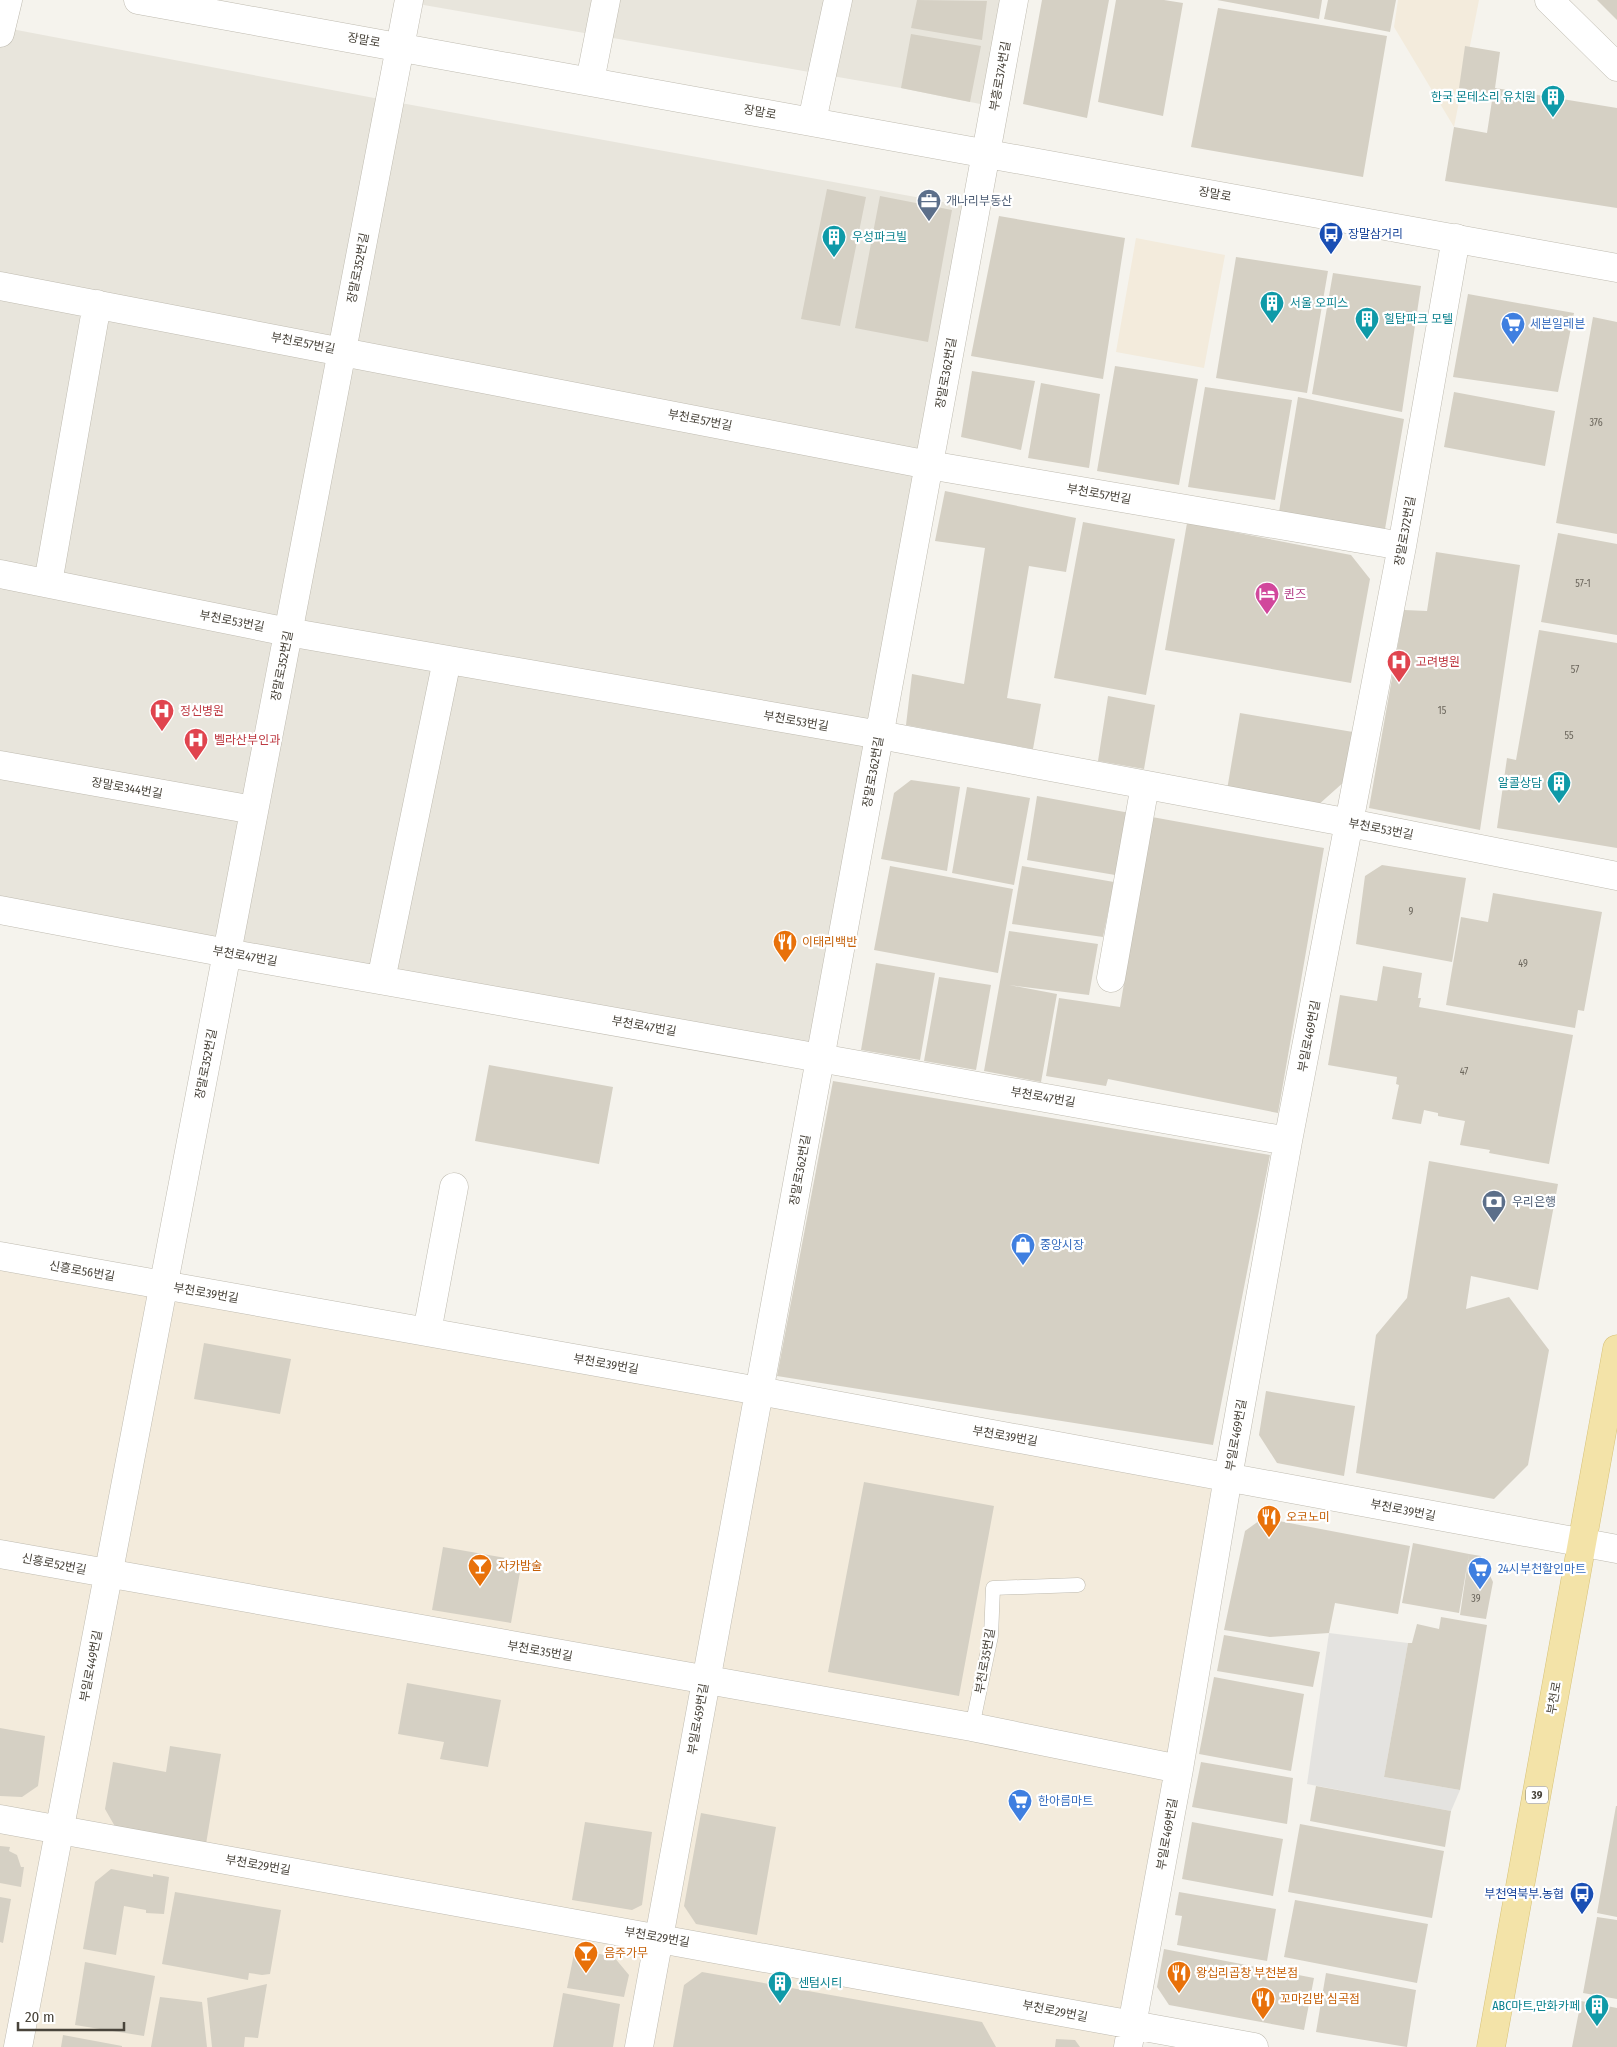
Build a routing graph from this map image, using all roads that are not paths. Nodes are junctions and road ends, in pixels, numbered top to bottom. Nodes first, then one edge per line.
1 (8, 0) edge
2 (138, 0) edge
3 (409, 0) edge
4 (606, 0) edge
5 (838, 0) edge
6 (1014, 0) edge
7 (1549, 0) edge
8 (0, 32) edge
9 (400, 47) junction
10 (1617, 67) edge
11 (590, 81) junction
12 (812, 121) junction
13 (986, 153) junction
14 (1456, 238) junction
15 (1617, 268) edge
16 (0, 286) edge
17 (97, 304) junction
18 (342, 351) junction
19 (929, 465) junction
20 (1402, 546) junction
21 (0, 574) edge
22 (48, 583) junction
23 (288, 632) junction
24 (447, 660) junction
25 (880, 735) junction
26 (0, 765) edge
27 (1145, 785) junction
28 (254, 810) junction
29 (1350, 823) junction
30 (1617, 876) edge
31 (0, 910) edge
32 (227, 953) junction
33 (1111, 978) dead end
34 (381, 980) junction
35 (821, 1057) junction
36 (1288, 1140) junction
37 (454, 1187) dead end
38 (0, 1256) edge
39 (163, 1285) junction
40 (427, 1332) junction
41 (1617, 1349) edge
42 (760, 1391) junction
43 (1228, 1477) junction
44 (1582, 1544) junction
45 (1617, 1549) edge
46 (0, 1554) edge
47 (108, 1574) junction
48 (1078, 1586) dead end
49 (705, 1681) junction
50 (972, 1727) junction
51 (1179, 1769) junction
52 (0, 1819) edge
53 (60, 1830) junction
54 (659, 1938) junction
55 (1129, 2036) edge
56 (18, 2047) edge
57 (639, 2047) edge
58 (1254, 2047) edge
59 (1491, 2047) edge

1 - 8 street
2 - 9 street, 장말로
3 - 9 street, 장말로352번길
4 - 11 street
5 - 12 street
6 - 13 street, 부흥로374번길
7 - 10 street
9 - 11 street, 장말로
9 - 18 street, 장말로352번길
11 - 12 street, 장말로
12 - 13 street, 장말로
13 - 14 street, 장말로
13 - 19 street, 장말로362번길
14 - 15 street, 장말로
14 - 20 street, 장말로372번길
16 - 17 street, 부천로57번길
17 - 18 street, 부천로57번길
17 - 22 street
18 - 19 street, 부천로57번길
18 - 23 street, 장말로352번길
19 - 20 street, 부천로57번길
19 - 25 street, 장말로362번길
20 - 29 street, 장말로372번길
21 - 22 street, 부천로53번길
22 - 23 street, 부천로53번길
23 - 24 street, 부천로53번길
23 - 28 street, 장말로352번길
24 - 25 street, 부천로53번길
24 - 34 street
25 - 27 street, 부천로53번길
25 - 35 street, 장말로362번길
26 - 28 street, 장말로344번길
27 - 29 street, 부천로53번길
27 - 33 street
28 - 32 street, 장말로352번길
29 - 30 street, 부천로53번길
29 - 36 street, 부일로469번길
31 - 32 street, 부천로47번길
32 - 34 street, 부천로47번길
32 - 39 street, 장말로352번길
34 - 35 street, 부천로47번길
35 - 36 street, 부천로47번길
35 - 42 street, 장말로362번길
36 - 43 street, 부일로469번길
37 - 40 street
38 - 39 street, 신흥로56번길
39 - 40 street, 부천로39번길
39 - 47 street, 부일로449번길
40 - 42 street, 부천로39번길
41 - 44 main road, 부천로 / 39
42 - 43 street, 부천로39번길
42 - 49 street, 부일로459번길
43 - 44 street, 부천로39번길
43 - 51 street, 부일로469번길
44 - 45 street, 부천로39번길
44 - 59 main road, 부천로 / 39
46 - 47 street, 신흥로52번길
47 - 49 street, 부천로35번길
47 - 53 street, 부일로449번길
48 - 50 lane, 부천로35번길
49 - 50 street, 부천로35번길
49 - 54 street, 부일로459번길
50 - 51 street, 부천로35번길
51 - 55 street, 부일로469번길
52 - 53 street, 부천로29번길
53 - 54 street, 부천로29번길
53 - 56 street, 부일로449번길
54 - 55 street, 부천로29번길
54 - 57 street, 부일로459번길
55 - 58 street, 부천로29번길

